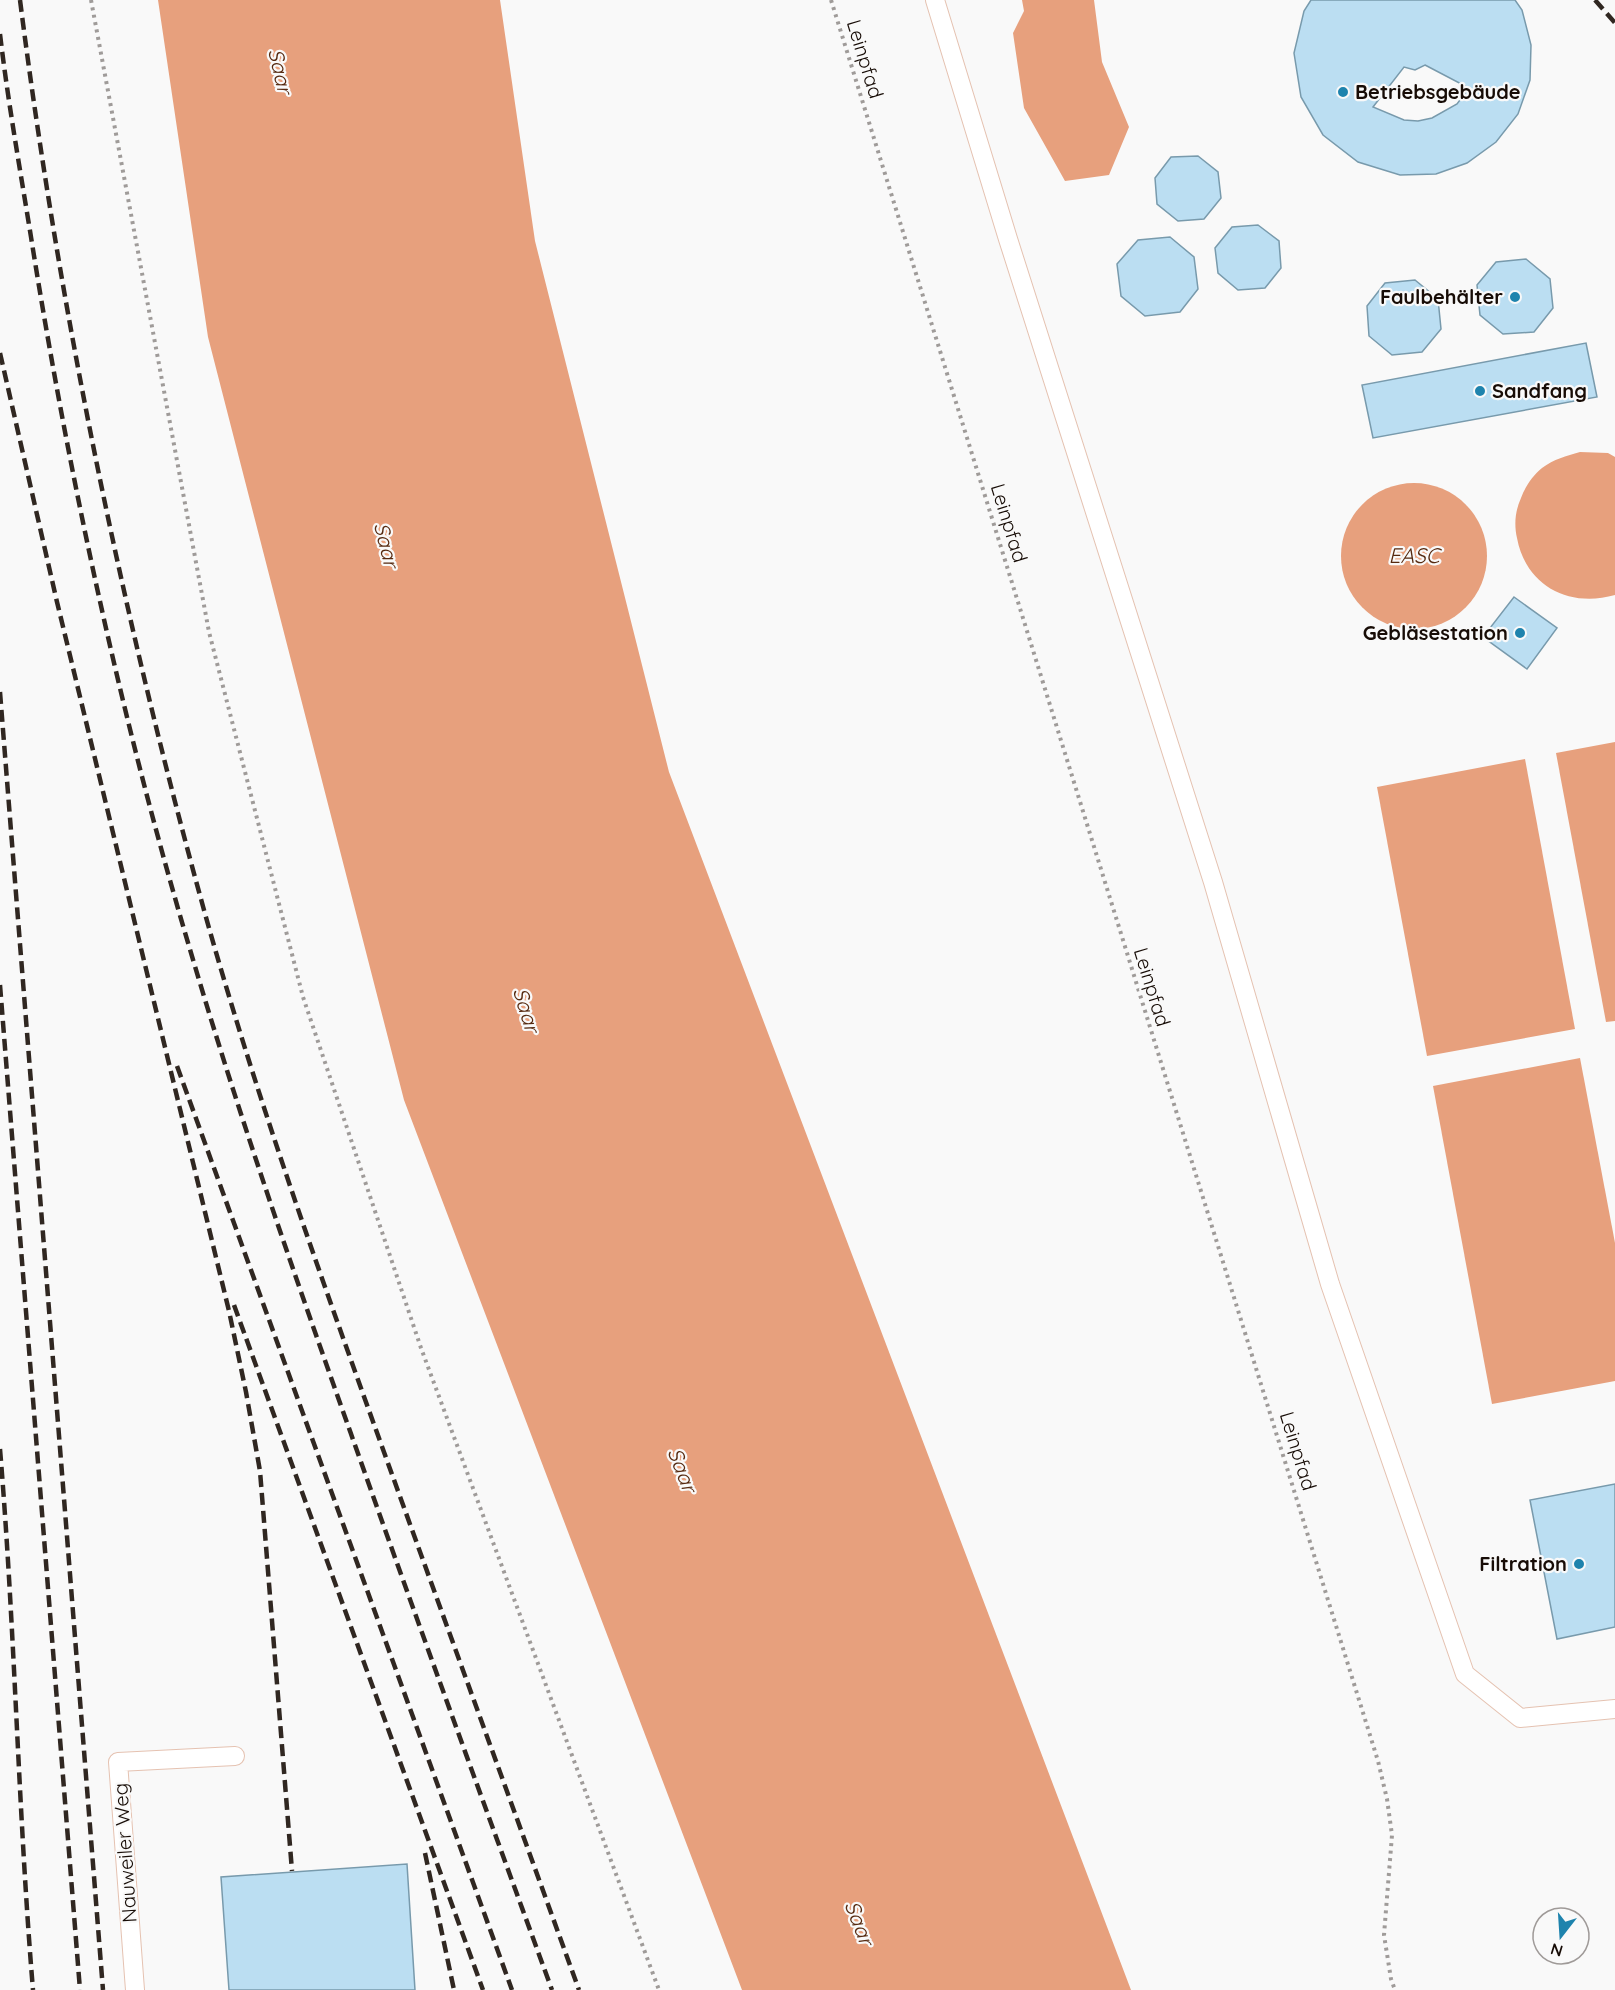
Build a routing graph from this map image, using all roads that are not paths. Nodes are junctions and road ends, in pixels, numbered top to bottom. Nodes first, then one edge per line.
1 (935, 0) edge
2 (1615, 1709) edge
3 (235, 1756) dead end
4 (135, 1990) edge

1 - 2 lane
3 - 4 lane, Nauweiler Weg

